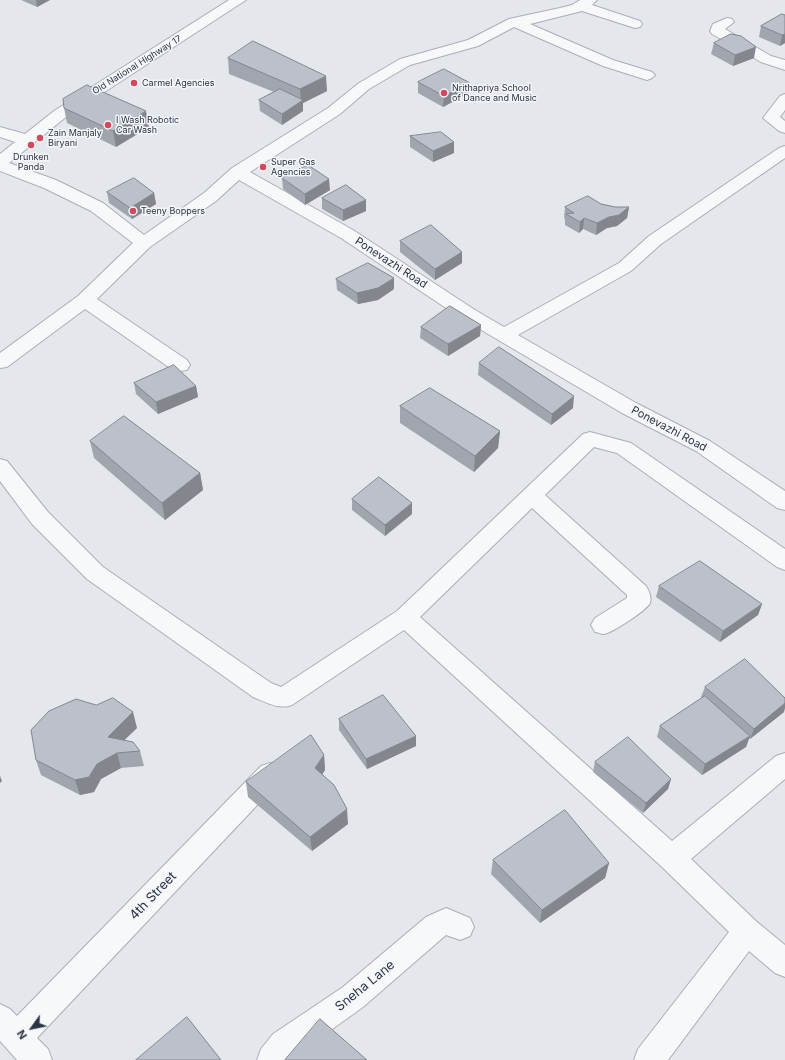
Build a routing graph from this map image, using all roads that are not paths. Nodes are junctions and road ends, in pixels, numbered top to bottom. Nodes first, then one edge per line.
1 (239, 0) edge
2 (585, 3) edge
3 (514, 22) junction
4 (727, 22) dead end
5 (635, 24) dead end
6 (785, 65) edge
7 (647, 75) dead end
8 (785, 98) edge
9 (785, 128) edge
10 (0, 132) edge
11 (27, 140) junction
12 (785, 151) edge
13 (0, 162) edge
14 (0, 166) edge
15 (238, 172) junction
16 (144, 243) junction
17 (85, 300) junction
18 (504, 335) junction
19 (0, 362) edge
20 (180, 365) dead end
21 (0, 466) edge
22 (531, 495) junction
23 (785, 502) edge
24 (785, 561) edge
25 (405, 617) junction
26 (603, 625) dead end
27 (289, 754) edge
28 (785, 764) edge
29 (672, 858) junction
30 (460, 927) dead end
31 (747, 931) junction
32 (785, 963) edge
33 (19, 1045) edge
34 (272, 1060) edge
35 (649, 1060) edge

1 - 11 street, Old National Highway 17
2 - 3 street
2 - 5 street
3 - 7 street
3 - 15 street
4 - 6 street
8 - 9 street
10 - 11 street
11 - 13 street, Old National Highway 17
12 - 18 street
14 - 16 street
15 - 16 street
15 - 18 street, Ponevazhi Road
16 - 17 street
17 - 19 street
17 - 20 street
18 - 23 street, Ponevazhi Road
21 - 25 street
22 - 24 street
22 - 25 street
22 - 26 street
25 - 29 street
27 - 33 street, 4th Street
28 - 29 street
29 - 31 street
30 - 34 street, Sneha Lane
31 - 32 street
31 - 35 street

